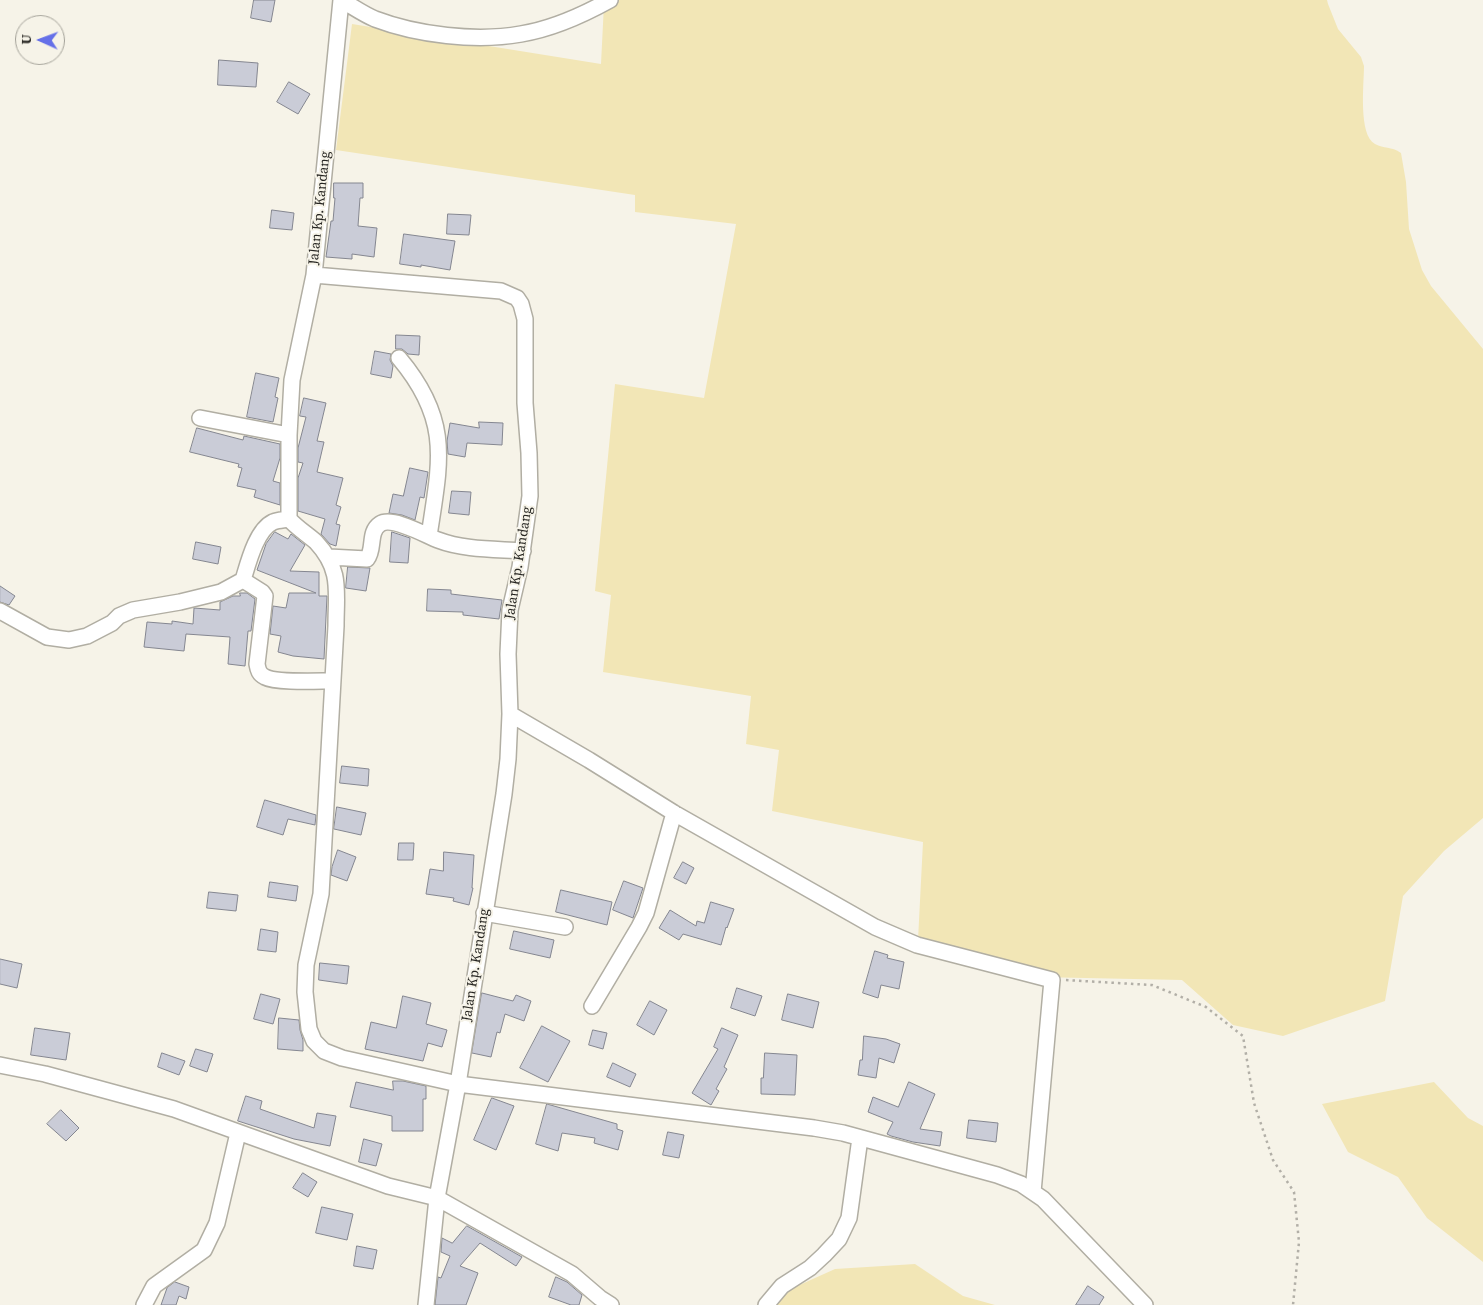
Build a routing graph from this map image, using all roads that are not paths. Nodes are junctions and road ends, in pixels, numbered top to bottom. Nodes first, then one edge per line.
1 (341, 0) edge
2 (610, 0) edge
3 (314, 275) junction
4 (399, 358) dead end
5 (200, 418) dead end
6 (289, 435) junction
7 (289, 519) junction
8 (429, 536) junction
9 (522, 551) junction
10 (328, 557) junction
11 (242, 580) junction
12 (0, 611) edge
13 (332, 681) junction
14 (510, 714) junction
15 (674, 813) junction
16 (484, 914) junction
17 (566, 927) dead end
18 (592, 1006) dead end
19 (0, 1065) edge
20 (458, 1084) junction
21 (238, 1133) junction
22 (860, 1138) junction
23 (1034, 1192) junction
24 (437, 1198) junction
25 (144, 1305) edge
26 (426, 1305) edge
27 (611, 1305) edge
28 (766, 1305) edge
29 (1145, 1305) edge

1 - 2 street
1 - 3 street, Jalan Kp. Kandang
3 - 6 street
3 - 9 street, Jalan Kp. Kandang
4 - 8 street
5 - 6 street
6 - 7 street
7 - 10 street
7 - 11 street
8 - 9 street
8 - 10 street
9 - 14 street, Jalan Kp. Kandang
10 - 13 street
11 - 12 street
11 - 13 street
13 - 20 street
14 - 15 street
14 - 16 street, Jalan Kp. Kandang
15 - 18 street
15 - 23 street
16 - 17 street
16 - 20 street, Jalan Kp. Kandang
19 - 21 street
20 - 22 street
20 - 24 street, Jalan Kp. Kandang
21 - 24 street
21 - 25 street
22 - 23 street
22 - 28 street
23 - 29 street
24 - 26 street, Jalan Kp. Kandang
24 - 27 street

